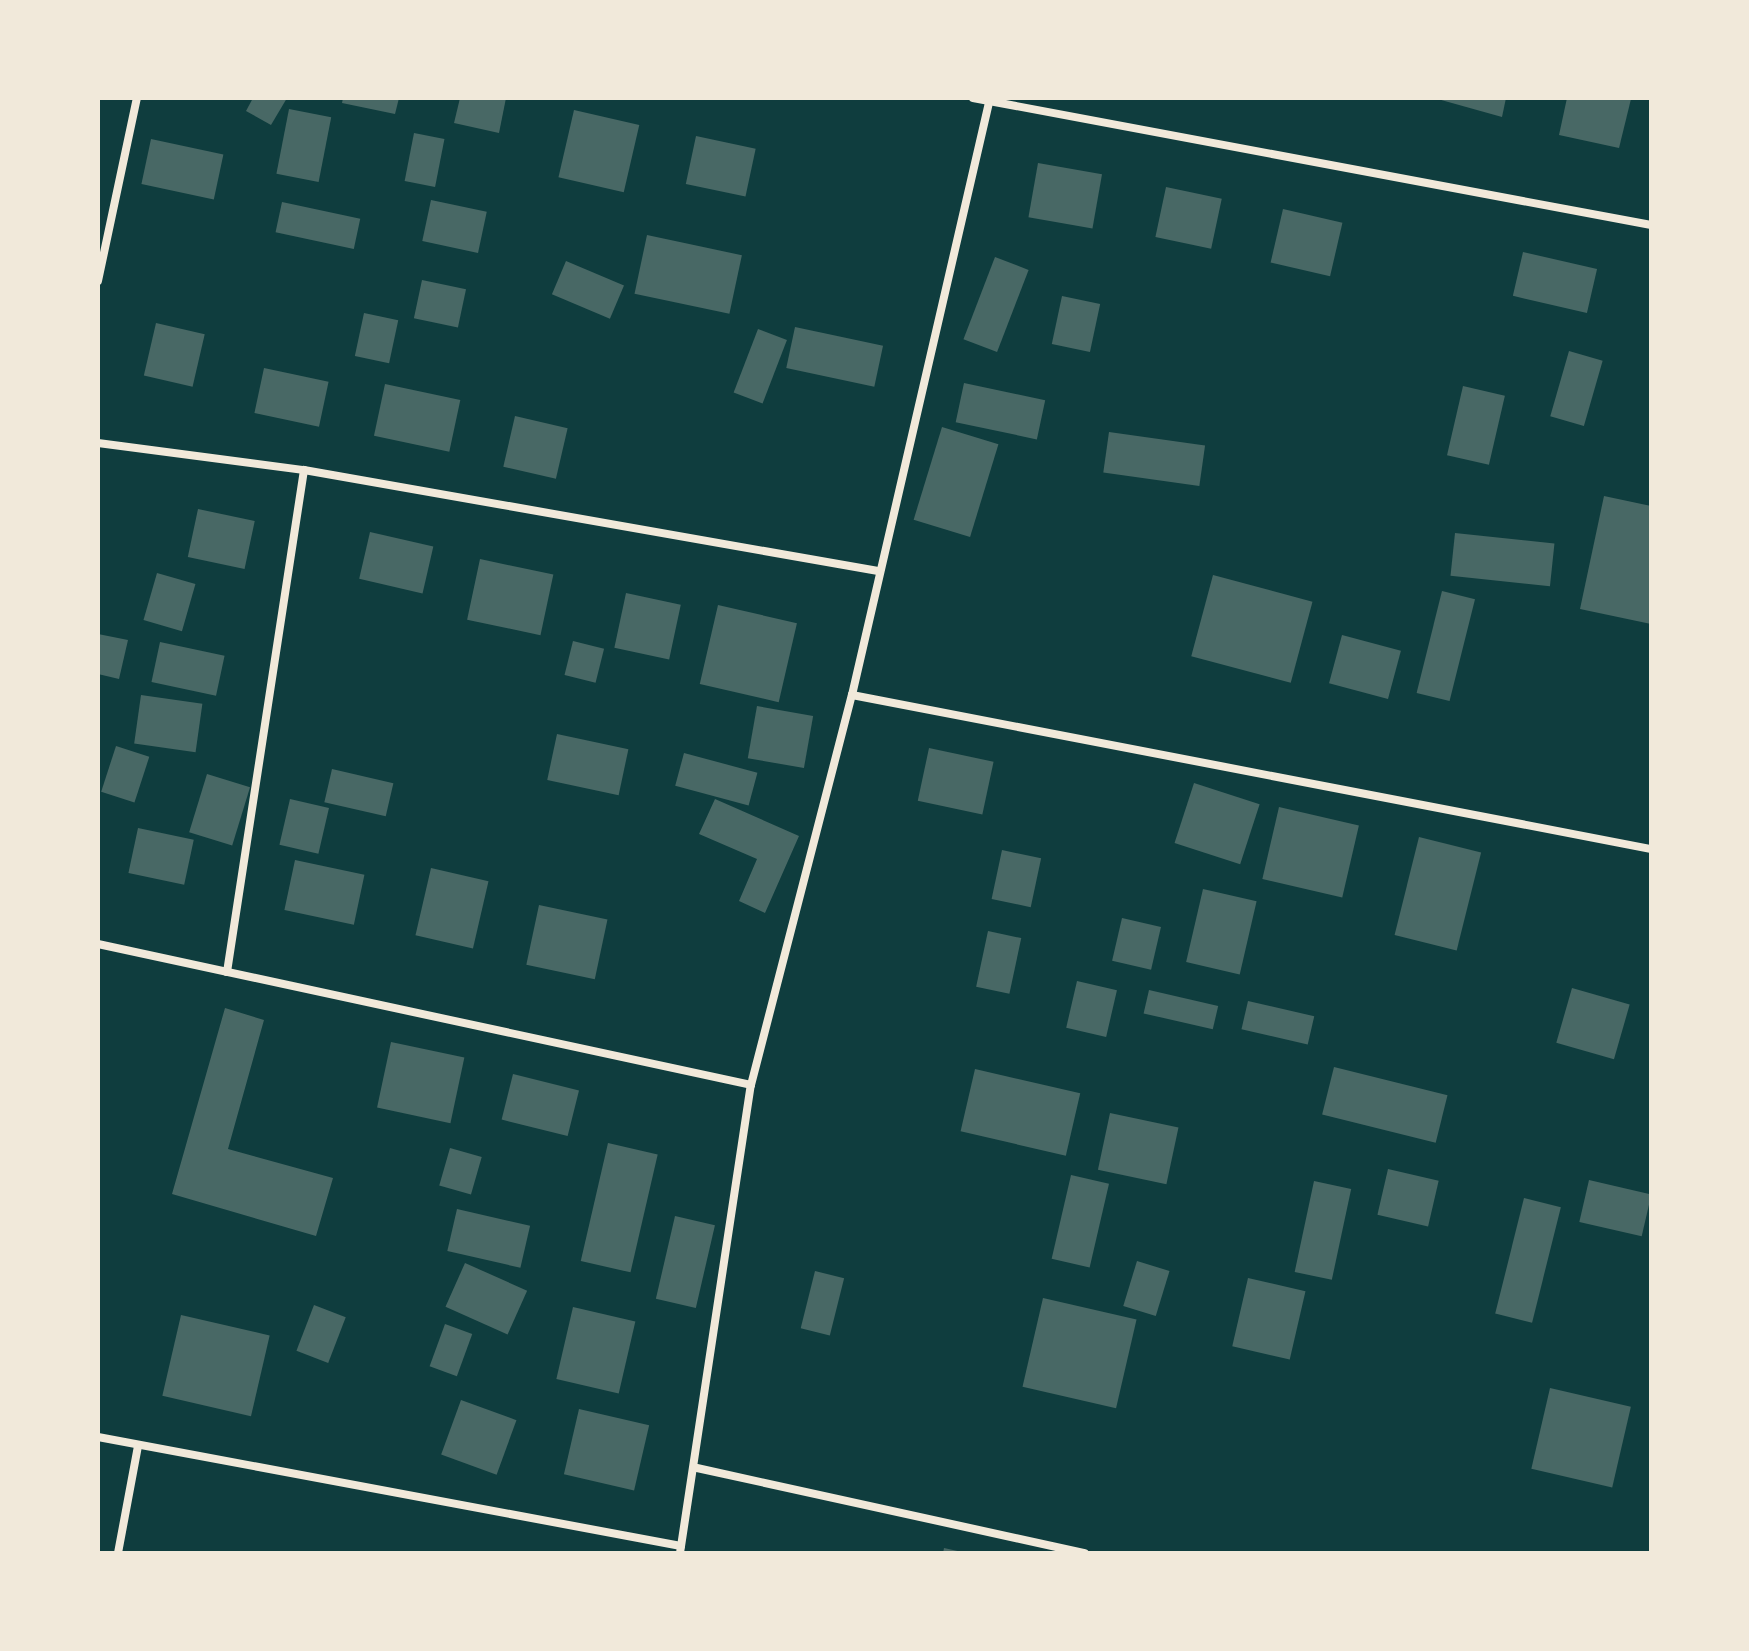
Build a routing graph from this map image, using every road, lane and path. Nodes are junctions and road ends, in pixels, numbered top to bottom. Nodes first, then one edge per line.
1 (137, 98) edge
2 (973, 98) edge
3 (990, 100) edge
4 (1651, 225) edge
5 (98, 281) edge
6 (98, 443) edge
7 (304, 470) junction
8 (878, 571) junction
9 (852, 695) junction
10 (1651, 849) edge
11 (98, 944) edge
12 (227, 972) junction
13 (751, 1085) junction
14 (98, 1437) edge
15 (138, 1446) junction
16 (697, 1468) junction
17 (681, 1549) edge
18 (118, 1553) edge
19 (1085, 1553) edge

1 - 5 street
2 - 3 street
3 - 4 street
3 - 8 street
6 - 7 street
7 - 8 street
7 - 12 street
8 - 9 street
9 - 10 street
9 - 13 street
11 - 12 street
12 - 13 street
13 - 16 street
14 - 15 street
15 - 17 street
15 - 18 street
16 - 17 street
16 - 19 street

